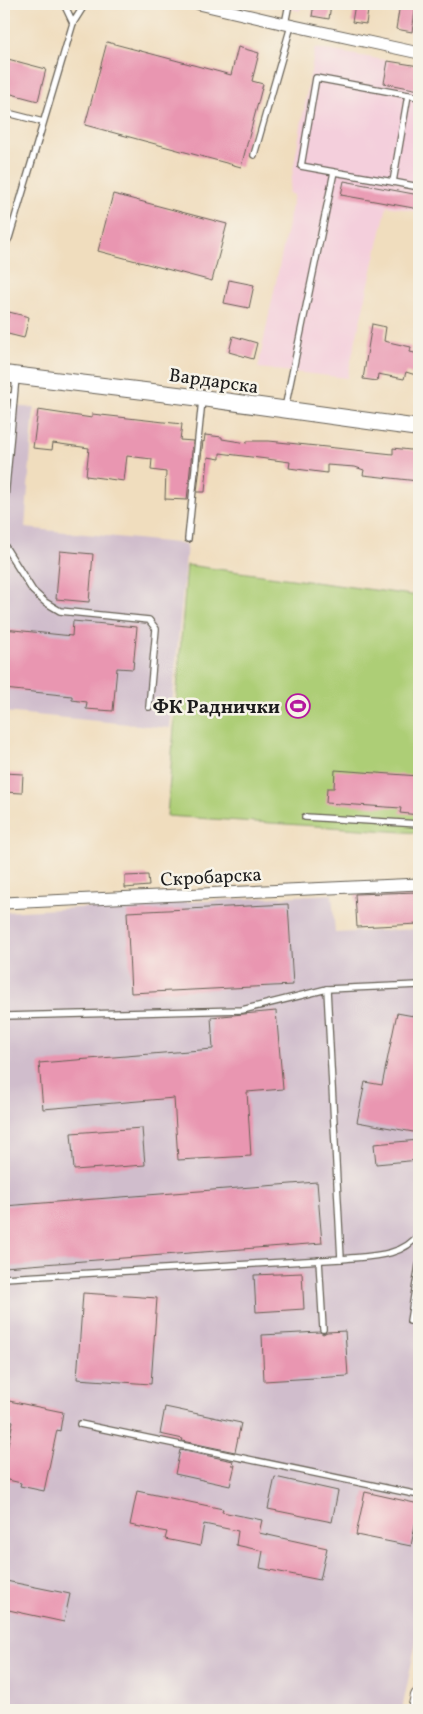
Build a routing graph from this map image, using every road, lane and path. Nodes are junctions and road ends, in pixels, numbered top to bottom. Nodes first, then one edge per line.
1 (64, 4) edge
2 (85, 4) edge
3 (199, 4) edge
4 (289, 4) edge
5 (72, 23) junction
6 (288, 25) junction
7 (419, 53) edge
8 (408, 95) junction
9 (419, 97) edge
10 (4, 112) edge
11 (43, 122) junction
12 (254, 155) dead end
13 (334, 172) junction
14 (393, 182) junction
15 (419, 187) edge
16 (4, 246) edge
17 (10, 375) edge
18 (4, 396) edge
19 (14, 396) junction
20 (202, 398) junction
21 (284, 410) junction
22 (419, 428) edge
23 (4, 509) edge
24 (188, 539) dead end
25 (4, 545) edge
26 (149, 707) dead end
27 (305, 817) dead end
28 (419, 824) edge
29 (419, 884) edge
30 (4, 904) edge
31 (419, 985) edge
32 (327, 989) junction
33 (4, 1016) edge
34 (419, 1234) edge
35 (341, 1259) junction
36 (318, 1260) junction
37 (419, 1265) edge
38 (4, 1278) edge
39 (410, 1321) dead end
40 (323, 1329) dead end
41 (80, 1424) dead end
42 (419, 1495) edge
43 (419, 1696) edge
44 (416, 1710) edge

1 - 5 lane
2 - 5 lane
3 - 6 street
4 - 6 lane
5 - 11 lane
6 - 7 street
6 - 12 lane
8 - 9 lane
8 - 13 lane
8 - 14 lane
10 - 11 lane
11 - 16 lane
13 - 14 lane
13 - 21 lane
14 - 15 lane
17 - 19 lane
17 - 20 street, Вардарска
18 - 19 lane
19 - 23 lane
20 - 21 street, Вардарска
20 - 24 lane
21 - 22 street, Вардарска
25 - 26 lane
27 - 28 lane
29 - 30 street, Скробарска
31 - 32 lane
32 - 33 lane
32 - 35 lane
34 - 35 lane
35 - 36 lane
36 - 38 lane
36 - 40 lane
37 - 39 lane
41 - 42 lane
43 - 44 street

